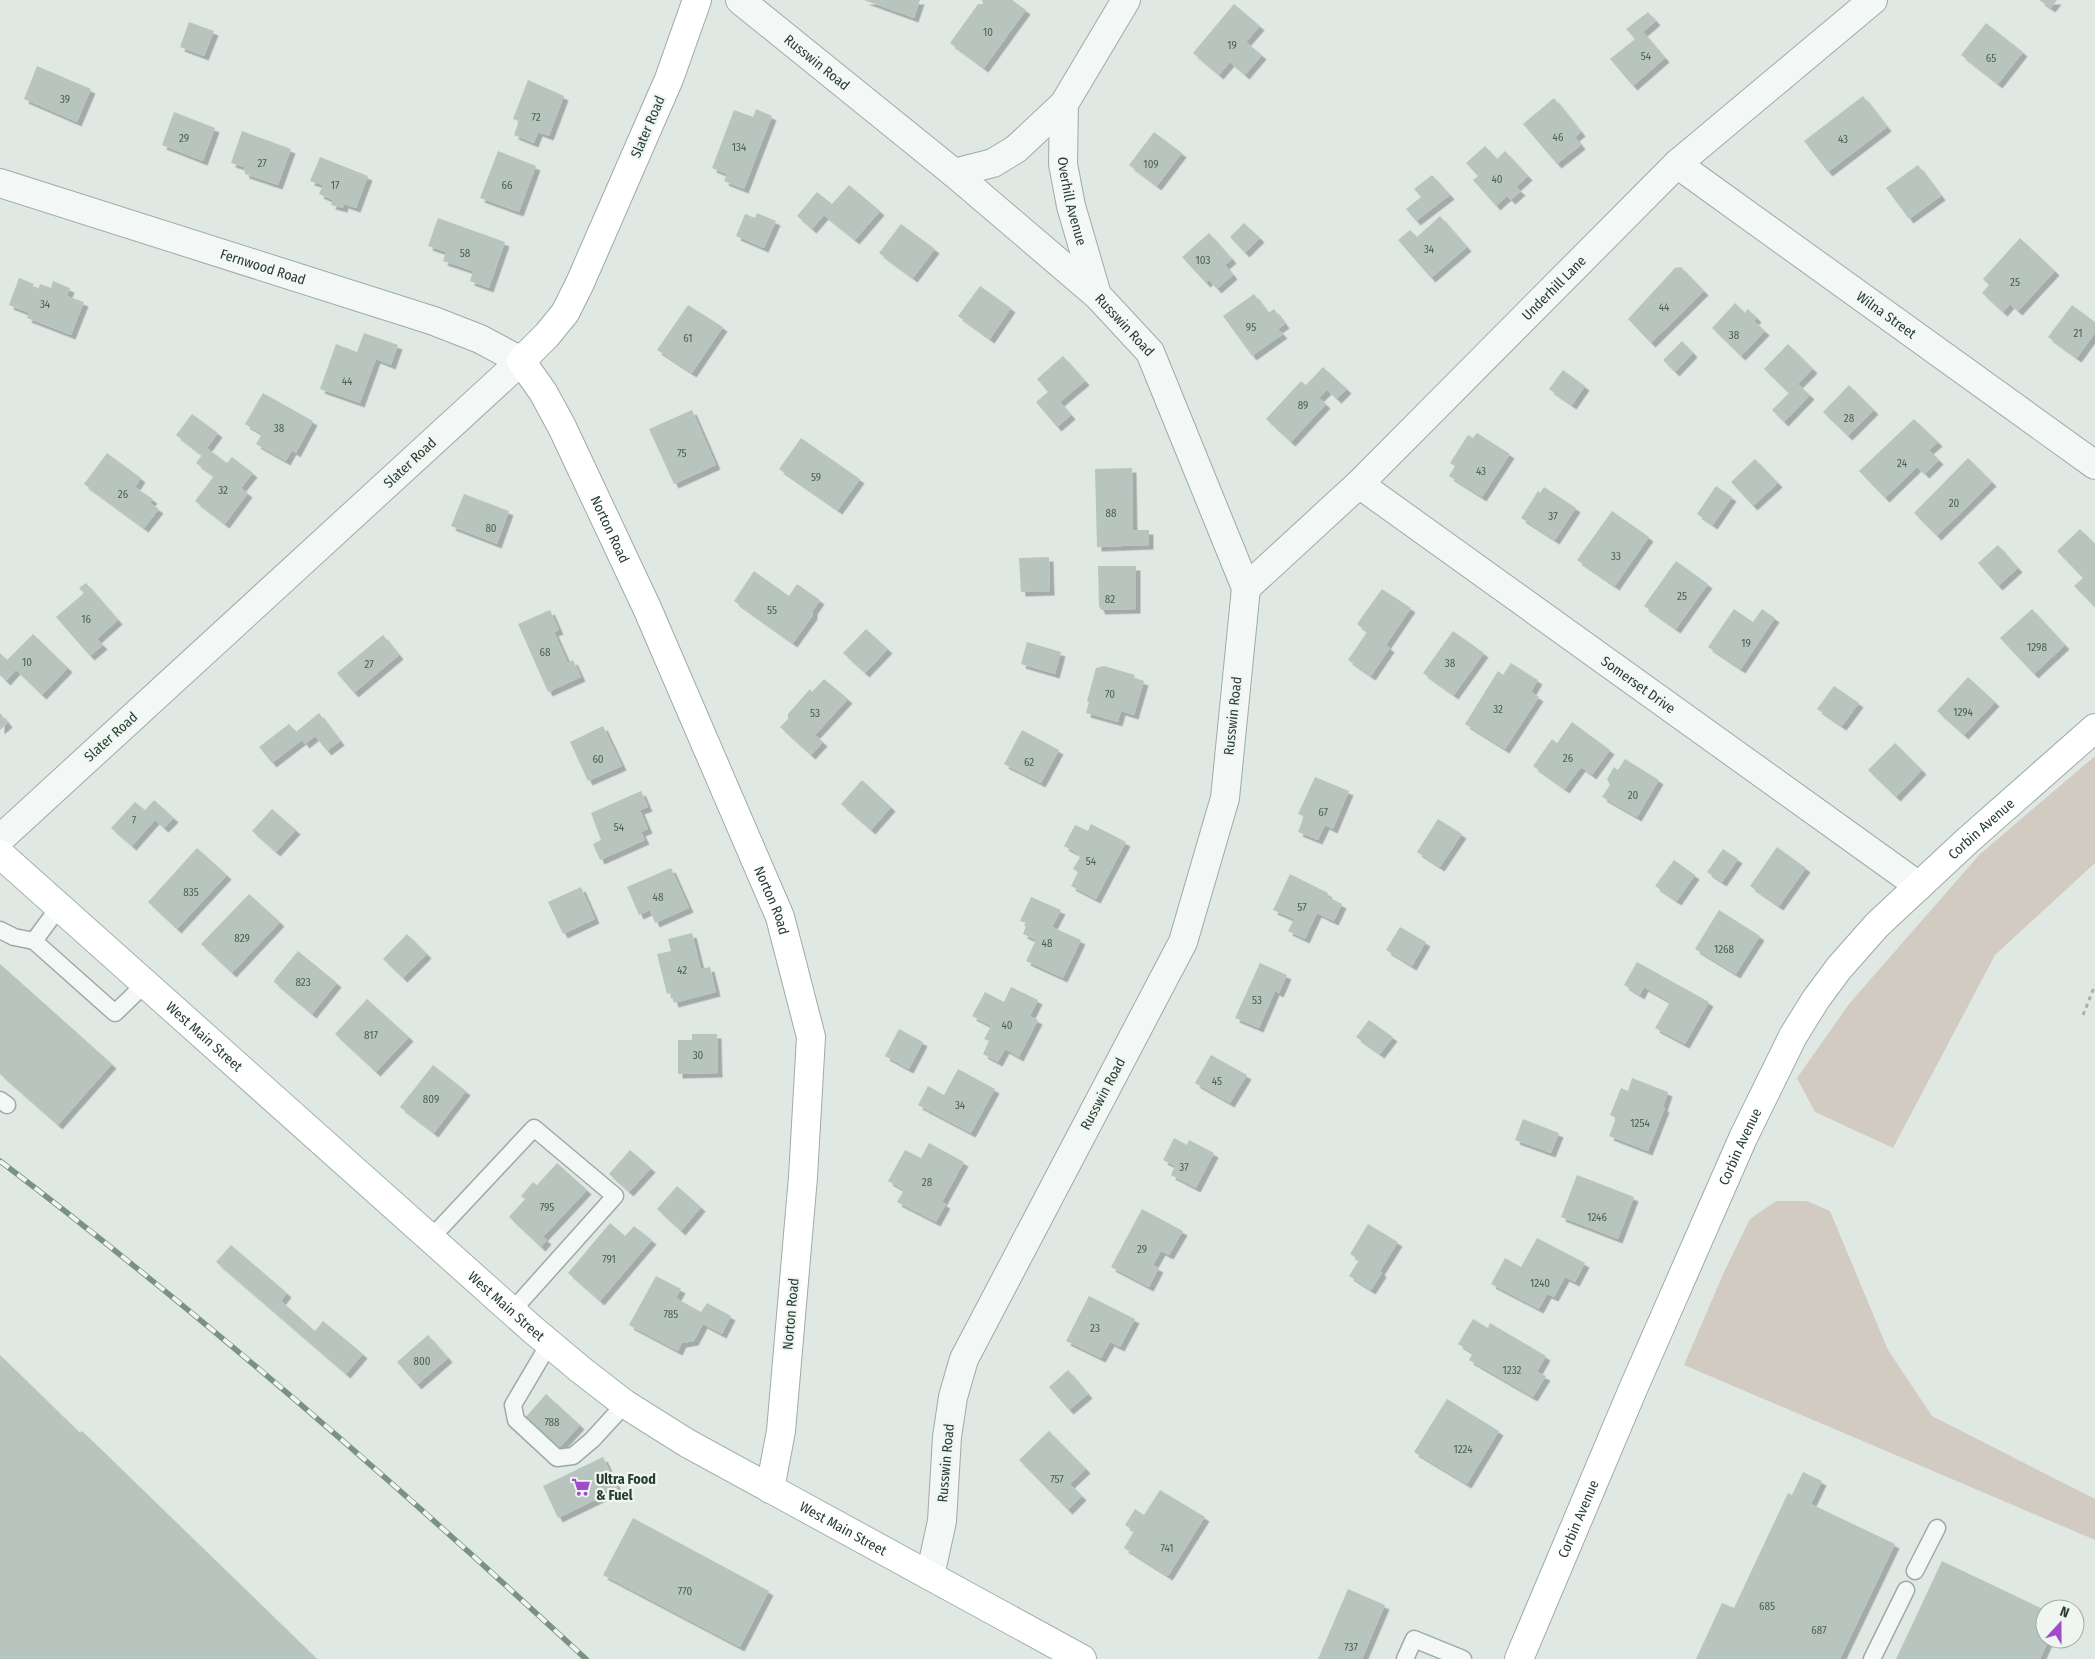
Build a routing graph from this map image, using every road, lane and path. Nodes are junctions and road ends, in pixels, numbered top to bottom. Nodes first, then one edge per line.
1 (697, 0) edge
2 (740, 0) edge
3 (1126, 0) edge
4 (1873, 0) edge
5 (1064, 104) junction
6 (1677, 164) junction
7 (954, 174) junction
8 (0, 183) edge
9 (1097, 295) junction
10 (521, 361) junction
11 (2095, 464) edge
12 (1359, 484) junction
13 (1246, 588) junction
14 (2095, 728) edge
15 (0, 839) edge
16 (0, 854) edge
17 (1919, 886) junction
18 (59, 907) junction
19 (0, 930) edge
20 (34, 941) junction
21 (146, 983) junction
22 (2095, 985) edge
23 (2083, 1015) dead end
24 (431, 1238) junction
25 (512, 1311) junction
26 (549, 1344) junction
27 (626, 1404) junction
28 (770, 1488) junction
29 (1937, 1528) dead end
30 (1916, 1571) dead end
31 (930, 1576) junction
32 (1906, 1590) dead end
33 (1460, 1658) edge
34 (1082, 1659) edge
35 (1405, 1659) edge
36 (1519, 1659) edge
37 (1872, 1659) edge

1 - 10 main road, Slater Road
2 - 7 street, Russwin Road
3 - 5 street, Overhill Avenue
4 - 6 street, Underhill Lane
5 - 7 street, Overhill Avenue
5 - 9 street, Overhill Avenue
6 - 11 street, Wilna Street
6 - 12 street, Underhill Lane
7 - 9 street, Russwin Road
8 - 10 street, Fernwood Road
9 - 13 street, Russwin Road
10 - 15 street, Slater Road
10 - 28 main road, Norton Road
12 - 13 street, Underhill Lane
12 - 17 street, Somerset Drive
13 - 31 street, Russwin Road
14 - 17 main road, Corbin Avenue
16 - 18 main road, West Main Street
17 - 36 main road, Corbin Avenue
18 - 20 lane
18 - 21 main road, West Main Street
19 - 20 lane
20 - 21 lane
21 - 24 main road, West Main Street
22 - 23 path
24 - 25 main road, West Main Street
24 - 25 lane
25 - 26 main road, West Main Street
26 - 27 main road, West Main Street
26 - 27 lane
27 - 28 main road, West Main Street
28 - 31 main road, West Main Street
29 - 30 lane
31 - 34 main road, West Main Street
32 - 37 lane
33 - 35 lane

